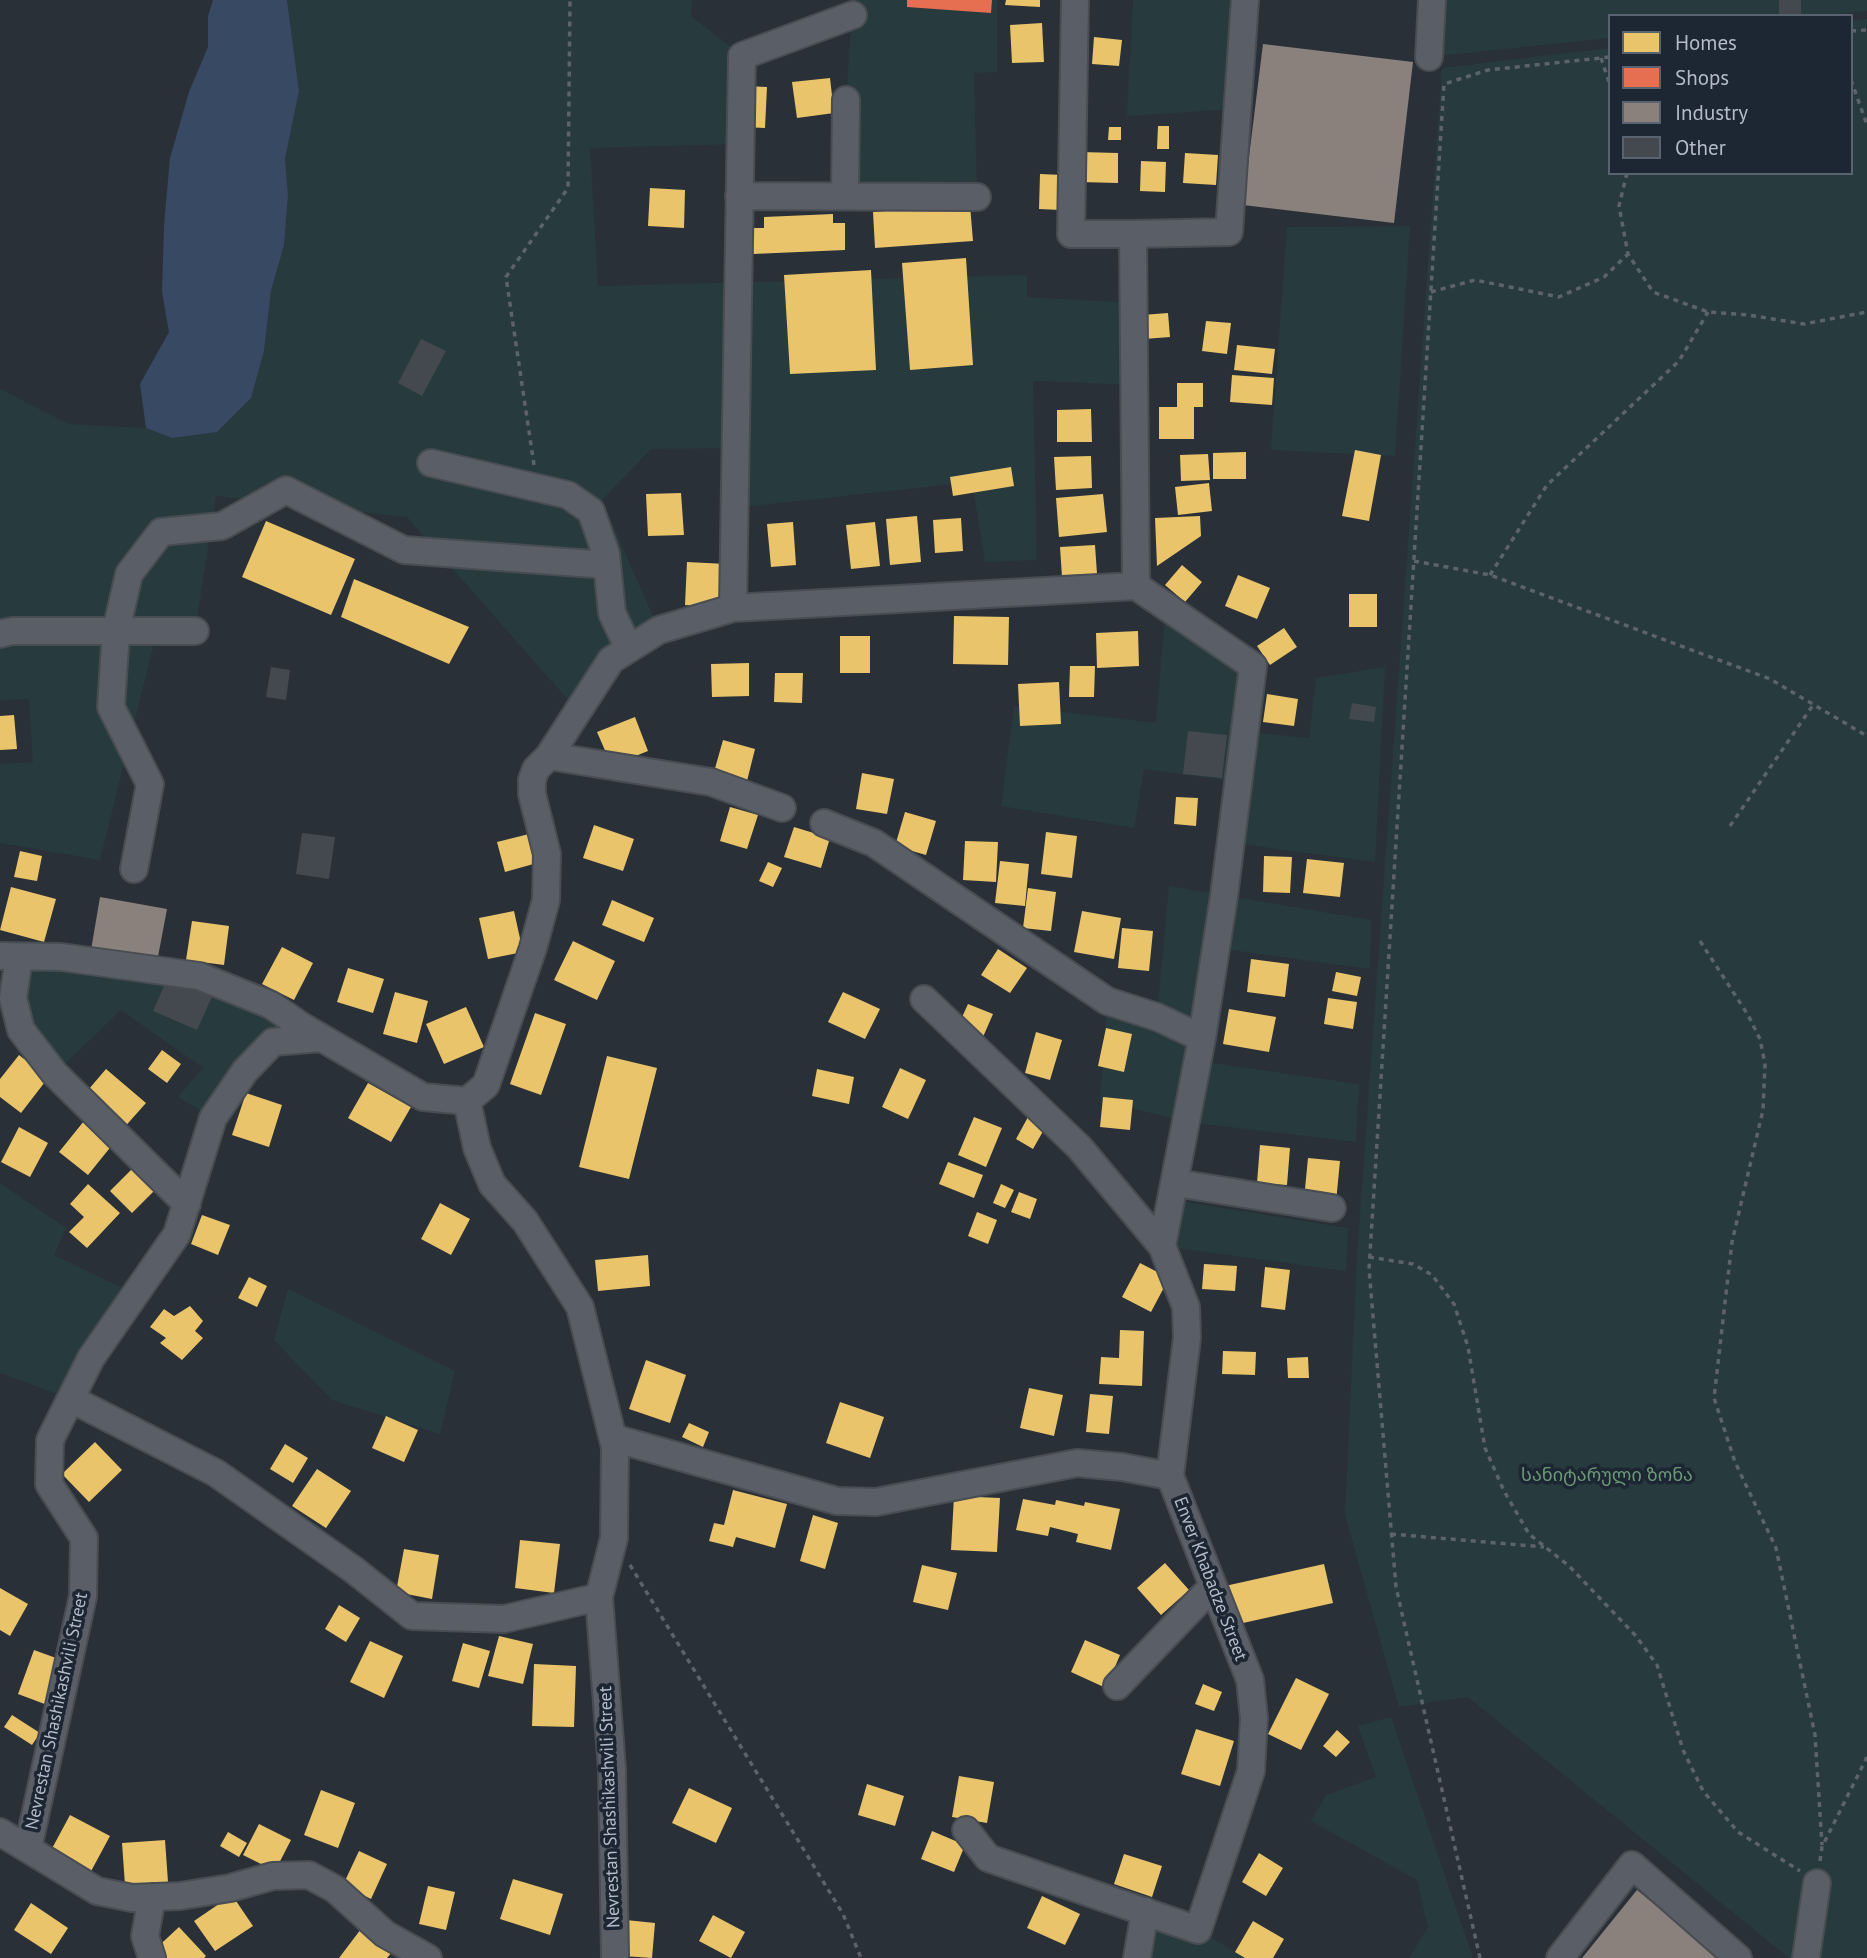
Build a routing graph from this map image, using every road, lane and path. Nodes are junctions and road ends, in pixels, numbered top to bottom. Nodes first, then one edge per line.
1 (570, 0) edge
2 (1075, 0) edge
3 (1245, 0) edge
4 (1432, 0) edge
5 (853, 15) dead end
6 (1429, 57) dead end
7 (1608, 57) edge
8 (1601, 58) junction
9 (1608, 79) edge
10 (1853, 86) edge
11 (846, 100) dead end
12 (1867, 125) edge
13 (1627, 175) edge
14 (739, 196) junction
15 (845, 196) junction
16 (977, 197) dead end
17 (1133, 234) junction
18 (1628, 254) junction
19 (1431, 292) junction
20 (1708, 312) junction
21 (1867, 312) edge
22 (431, 463) dead end
23 (538, 488) junction
24 (1413, 561) junction
25 (607, 565) junction
26 (1490, 575) junction
27 (1136, 586) junction
28 (733, 607) junction
29 (116, 631) junction
30 (195, 631) dead end
31 (0, 634) edge
32 (629, 649) junction
33 (1813, 705) junction
34 (1867, 736) edge
35 (549, 756) junction
36 (782, 808) dead end
37 (824, 823) dead end
38 (1730, 826) dead end
39 (134, 869) dead end
40 (1700, 942) dead end
41 (9, 957) edge
42 (924, 999) dead end
43 (321, 1038) junction
44 (1202, 1038) junction
45 (467, 1101) junction
46 (1176, 1183) junction
47 (187, 1204) junction
48 (1332, 1208) dead end
49 (1162, 1245) junction
50 (1369, 1257) junction
51 (71, 1399) junction
52 (613, 1438) junction
53 (1170, 1476) junction
54 (1391, 1534) junction
55 (614, 1538) junction
56 (1546, 1547) junction
57 (1213, 1586) junction
58 (600, 1597) junction
59 (1117, 1686) dead end
60 (1867, 1757) edge
61 (966, 1830) dead end
62 (0, 1832) edge
63 (1822, 1847) junction
64 (29, 1848) junction
65 (1817, 1883) junction
66 (152, 1897) junction
67 (1145, 1911) junction
68 (152, 1958) edge
69 (428, 1958) edge
70 (615, 1958) edge
71 (861, 1958) edge
72 (1138, 1958) edge
73 (1480, 1958) edge
74 (1560, 1958) edge
75 (1738, 1958) edge
76 (1806, 1958) edge

1 - 23 path
2 - 17 street
3 - 17 street
4 - 6 street
5 - 14 street
7 - 8 path
8 - 9 path
8 - 19 path
10 - 12 path
11 - 15 street
13 - 18 path
14 - 15 street
14 - 28 street
15 - 16 street
17 - 27 street
18 - 19 path
18 - 20 path
19 - 24 path
20 - 21 path
20 - 26 path
22 - 23 street
23 - 25 street
24 - 26 path
24 - 50 path
25 - 29 street
25 - 32 street
26 - 33 path
27 - 28 street
27 - 44 street
28 - 32 street
29 - 30 street
29 - 31 street
29 - 39 street
32 - 35 street
33 - 34 path
33 - 38 path
35 - 36 street
35 - 45 street
37 - 44 street
40 - 63 path
41 - 43 street
41 - 47 street
42 - 49 street
43 - 45 street
43 - 47 street, Nevrestan Shashikashvili Street
44 - 46 street
45 - 52 street, Nevrestan Shashikashvili Street
46 - 48 street
46 - 49 street
47 - 51 street, Nevrestan Shashikashvili Street
49 - 53 street
50 - 54 path
50 - 56 path
51 - 58 street
51 - 64 street, Nevrestan Shashikashvili Street
52 - 53 street, Enver Khabadze Street
52 - 55 street, Nevrestan Shashikashvili Street
53 - 57 street, Enver Khabadze Street
54 - 56 path
54 - 73 path
55 - 58 street, Nevrestan Shashikashvili Street
55 - 71 path
56 - 65 path
57 - 59 street
57 - 67 street, Enver Khabadze Street
58 - 70 street, Nevrestan Shashikashvili Street
60 - 63 path
61 - 67 street
62 - 64 street
63 - 65 path
64 - 66 street, Nevrestan Shashikashvili Street
65 - 76 street
66 - 68 street
66 - 69 street, Nevrestan Shashikashvili Street
67 - 72 street
74 - 75 street

